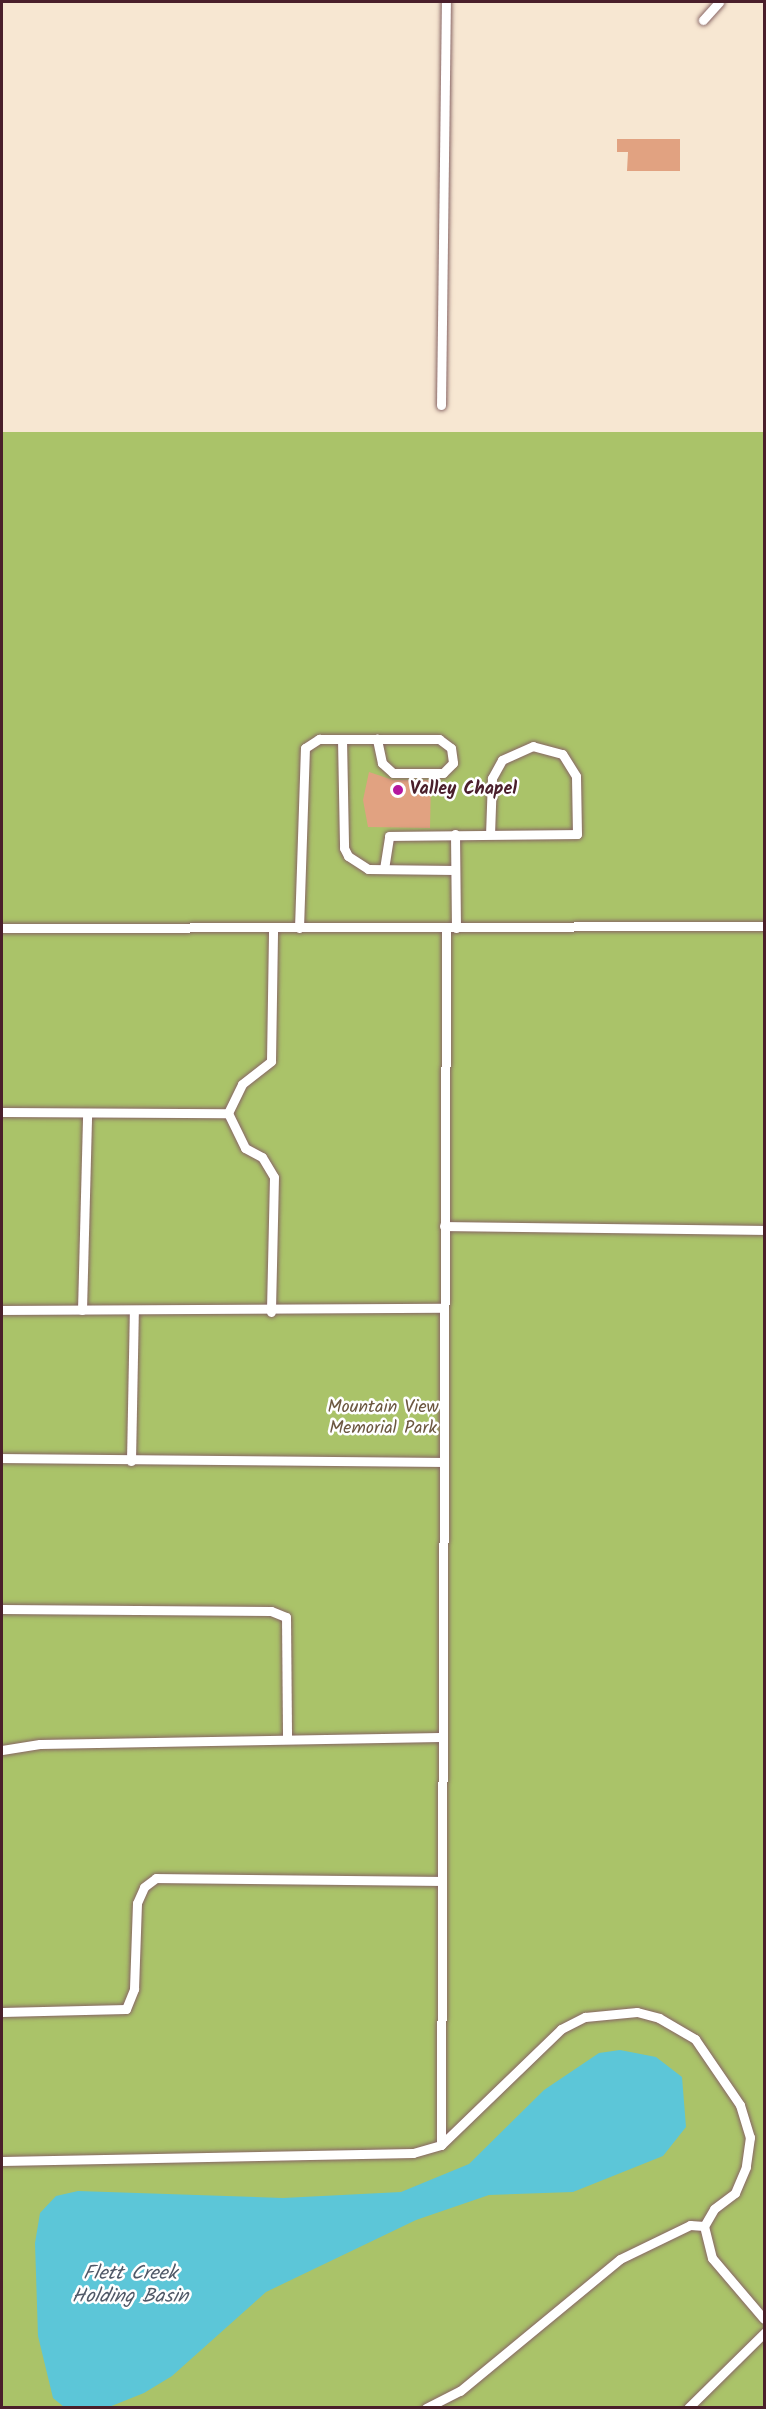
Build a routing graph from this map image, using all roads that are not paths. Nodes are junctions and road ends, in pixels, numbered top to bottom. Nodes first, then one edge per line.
1 (446, 2) edge
2 (720, 2) edge
3 (703, 20) dead end
4 (441, 405) dead end
5 (342, 739) junction
6 (377, 740) junction
7 (455, 834) junction
8 (490, 834) junction
9 (384, 869) junction
10 (455, 870) junction
11 (765, 926) edge
12 (2, 928) edge
13 (273, 928) junction
14 (299, 928) junction
15 (451, 928) junction
16 (2, 1112) edge
17 (87, 1113) junction
18 (228, 1113) junction
19 (444, 1226) junction
20 (765, 1230) edge
21 (443, 1308) junction
22 (2, 1310) edge
23 (82, 1310) junction
24 (134, 1311) junction
25 (271, 1312) junction
26 (2, 1458) edge
27 (131, 1461) junction
28 (442, 1462) junction
29 (2, 1609) edge
30 (440, 1737) junction
31 (287, 1739) junction
32 (2, 1750) edge
33 (440, 1881) junction
34 (2, 2012) edge
35 (441, 2145) junction
36 (2, 2161) edge
37 (704, 2226) junction
38 (765, 2319) edge
39 (765, 2333) edge
40 (426, 2408) edge
41 (688, 2408) edge

1 - 4 lane
2 - 3 lane
5 - 6 lane
5 - 9 lane
5 - 14 lane
6 - 6 lane
7 - 8 lane
7 - 9 lane
7 - 10 lane
8 - 8 lane
9 - 10 lane
10 - 15 lane
11 - 15 lane
12 - 13 lane
13 - 14 lane
13 - 18 lane
14 - 15 lane
15 - 19 lane
16 - 17 lane
17 - 18 lane
17 - 23 lane
18 - 25 lane
19 - 20 lane
19 - 21 lane
21 - 25 lane
21 - 28 lane
22 - 23 lane
23 - 24 lane
24 - 25 lane
24 - 27 lane
26 - 27 lane
27 - 28 lane
28 - 30 lane
29 - 31 lane
30 - 31 lane
30 - 33 lane
31 - 32 lane
33 - 34 lane
33 - 35 lane
35 - 36 lane
35 - 37 lane
37 - 38 lane
37 - 40 lane
39 - 41 lane

